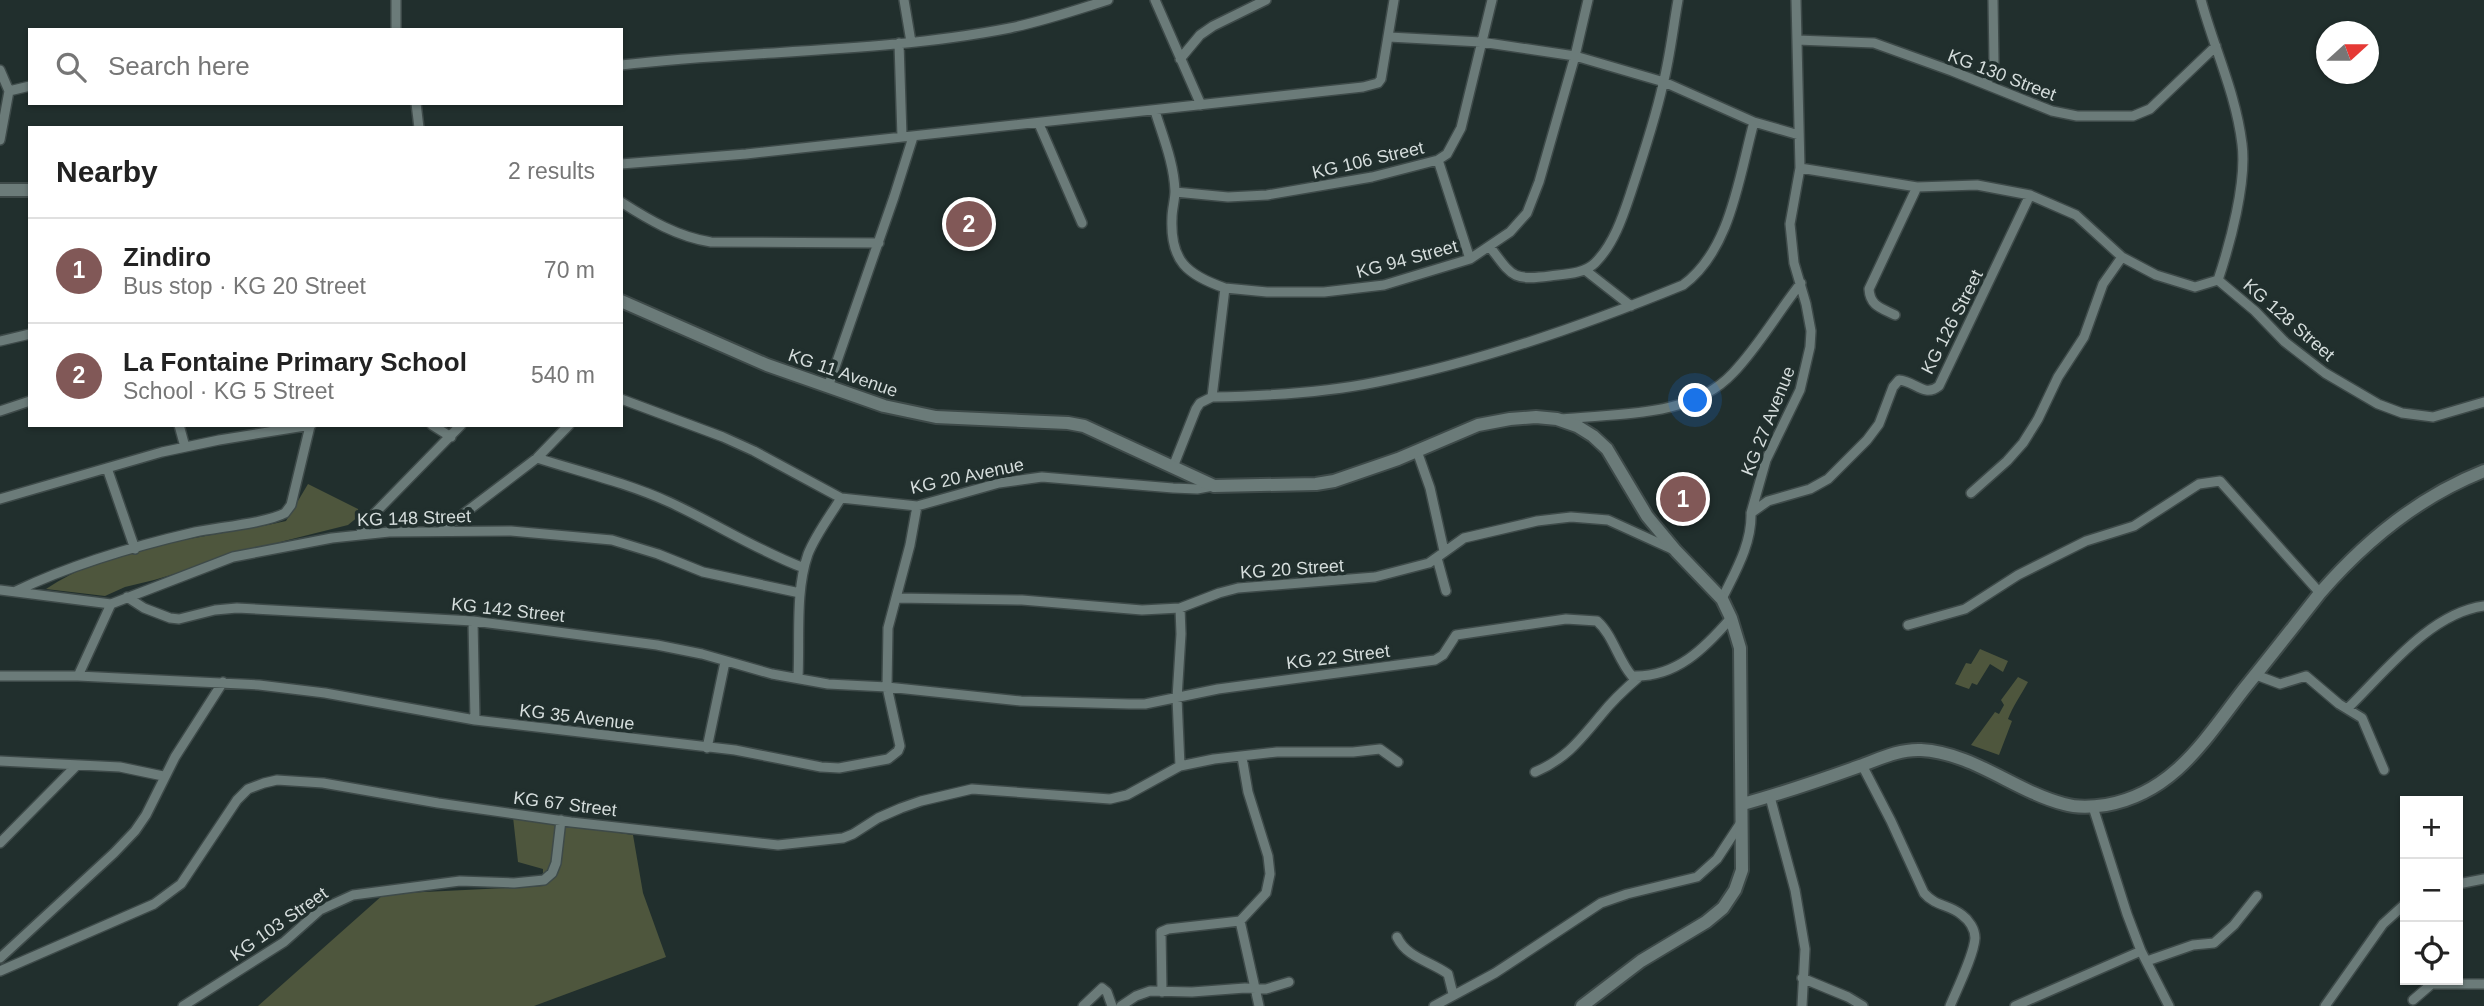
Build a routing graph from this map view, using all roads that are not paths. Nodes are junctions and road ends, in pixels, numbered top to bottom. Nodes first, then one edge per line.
1 (396, 0) edge
2 (904, 0) edge
3 (1108, 0) edge
4 (1154, 0) edge
5 (1266, 0) edge
6 (1394, 0) edge
7 (1492, 0) edge
8 (1588, 0) edge
9 (1678, 0) edge
10 (1796, 0) edge
11 (1993, 0) edge
12 (2201, 0) edge
13 (396, 28) edge
14 (1389, 37) junction
15 (1797, 40) junction
16 (911, 42) junction
17 (1481, 42) junction
18 (899, 43) junction
19 (2216, 46) junction
20 (1575, 56) junction
21 (1180, 59) junction
22 (623, 65) edge
23 (0, 70) edge
24 (1664, 82) junction
25 (1986, 84) junction
26 (28, 86) edge
27 (9, 91) junction
28 (416, 105) edge
29 (1201, 105) junction
30 (1155, 111) junction
31 (1754, 122) junction
32 (1039, 124) junction
33 (419, 126) edge
34 (1800, 135) junction
35 (902, 136) junction
36 (913, 136) junction
37 (0, 139) edge
38 (1438, 160) junction
39 (623, 164) edge
40 (1801, 169) junction
41 (1916, 187) junction
42 (0, 190) edge
43 (28, 190) edge
44 (1175, 192) junction
45 (2030, 195) junction
46 (623, 203) edge
47 (1082, 223) dead end
48 (879, 243) junction
49 (1490, 247) junction
50 (2122, 257) junction
51 (1470, 259) junction
52 (1585, 271) junction
53 (2218, 280) junction
54 (1801, 283) junction
55 (1225, 288) junction
56 (623, 302) edge
57 (1631, 306) junction
58 (1895, 315) dead end
59 (28, 334) edge
60 (0, 341) edge
61 (828, 387) junction
62 (1212, 397) junction
63 (623, 400) edge
64 (28, 402) edge
65 (2484, 402) edge
66 (0, 411) edge
67 (1557, 419) junction
68 (180, 427) edge
69 (298, 427) edge
70 (310, 427) edge
71 (435, 427) edge
72 (459, 427) edge
73 (567, 427) edge
74 (451, 437) junction
75 (186, 447) junction
76 (1417, 451) junction
77 (537, 458) junction
78 (1173, 467) junction
79 (107, 468) junction
80 (2484, 471) edge
81 (1214, 486) junction
82 (1971, 492) dead end
83 (841, 498) junction
84 (0, 499) edge
85 (917, 506) junction
86 (1751, 513) junction
87 (440, 532) junction
88 (360, 534) junction
89 (135, 549) junction
90 (1676, 551) junction
91 (1441, 554) junction
92 (804, 568) junction
93 (0, 590) edge
94 (16, 591) junction
95 (1446, 591) dead end
96 (800, 593) junction
97 (2320, 593) junction
98 (127, 597) junction
99 (896, 598) junction
100 (1722, 599) junction
101 (110, 604) junction
102 (2484, 606) edge
103 (1180, 608) junction
104 (1731, 618) junction
105 (474, 621) junction
106 (1908, 625) dead end
107 (724, 662) junction
108 (2256, 675) junction
109 (0, 676) edge
110 (78, 676) junction
111 (1640, 676) junction
112 (798, 678) junction
113 (223, 682) junction
114 (887, 687) junction
115 (1178, 698) junction
116 (2348, 708) junction
117 (475, 720) junction
118 (708, 748) junction
119 (1242, 757) junction
120 (0, 761) edge
121 (1398, 762) dead end
122 (77, 765) junction
123 (1862, 765) junction
124 (1180, 766) junction
125 (2384, 770) dead end
126 (1535, 772) dead end
127 (163, 776) junction
128 (1770, 797) junction
129 (1743, 804) junction
130 (2093, 807) junction
131 (561, 820) junction
132 (1743, 820) junction
133 (0, 843) edge
134 (2484, 879) edge
135 (2463, 883) edge
136 (2257, 896) dead end
137 (2400, 910) edge
138 (1240, 921) junction
139 (1397, 937) dead end
140 (2141, 951) junction
141 (0, 958) edge
142 (2147, 961) junction
143 (0, 971) edge
144 (1802, 978) junction
145 (1289, 982) dead end
146 (2463, 983) edge
147 (2484, 984) edge
148 (2430, 985) edge
149 (1257, 989) junction
150 (1163, 992) junction
151 (1453, 994) junction
152 (2413, 1000) dead end
153 (183, 1006) edge
154 (1083, 1006) edge
155 (1112, 1006) edge
156 (1121, 1006) edge
157 (1259, 1006) edge
158 (1434, 1006) edge
159 (1582, 1006) edge
160 (1802, 1006) edge
161 (1863, 1006) edge
162 (1950, 1006) edge
163 (2015, 1006) edge
164 (2169, 1006) edge
165 (2325, 1006) edge

1 - 13 street
2 - 16 street
3 - 16 street
4 - 21 street
5 - 21 street
6 - 14 street
7 - 17 street, KG 106 Street
8 - 20 street, KG 94 Street
9 - 24 street
10 - 15 street, KG 27 Avenue
11 - 25 street
12 - 19 street
14 - 17 street
14 - 29 street
15 - 25 street, KG 130 Street
15 - 34 street, KG 27 Avenue
16 - 18 street
17 - 20 street
17 - 38 street, KG 106 Street
18 - 22 street
18 - 35 street
19 - 25 street, KG 130 Street
19 - 53 street
20 - 24 street
20 - 49 street, KG 94 Street
21 - 29 street
23 - 27 street
24 - 31 street
24 - 52 street
26 - 27 street
27 - 37 street
28 - 33 street
29 - 30 street
30 - 32 street
30 - 44 street, KG 94 Street
31 - 34 street
31 - 57 street
32 - 36 street
32 - 47 street
34 - 40 street, KG 27 Avenue
35 - 36 street
35 - 39 street
36 - 48 street
38 - 44 street, KG 106 Street
38 - 51 street
40 - 41 street, KG 128 Street
40 - 54 street, KG 27 Avenue
41 - 45 street, KG 128 Street
41 - 58 street
42 - 43 main road
44 - 55 street, KG 94 Street
45 - 50 street, KG 128 Street
45 - 86 street, KG 126 Street
46 - 48 street
48 - 61 street
49 - 51 street, KG 94 Street
49 - 52 street
50 - 53 street, KG 128 Street
50 - 82 street
51 - 55 street, KG 94 Street
52 - 57 street
53 - 65 street, KG 128 Street
54 - 67 street
54 - 86 street, KG 27 Avenue
55 - 62 street
56 - 61 main road, KG 11 Avenue
57 - 62 street
59 - 60 street
61 - 78 main road, KG 11 Avenue
62 - 78 street
63 - 83 street, KG 20 Avenue
64 - 66 street
67 - 76 main road
67 - 90 main road
68 - 75 street
69 - 75 street
70 - 89 street
71 - 74 street
72 - 74 street
73 - 77 street
74 - 88 street
75 - 79 street
76 - 81 main road
76 - 91 street
77 - 87 street
77 - 92 street
78 - 81 main road, KG 11 Avenue
79 - 84 street
79 - 89 street
80 - 97 main road
81 - 85 street, KG 20 Avenue
83 - 85 street, KG 20 Avenue
83 - 92 street
85 - 99 street, KG 35 Avenue
86 - 100 street, KG 27 Avenue
87 - 88 street, KG 148 Street
87 - 96 street, KG 148 Street
88 - 98 street, KG 148 Street
89 - 94 street
90 - 91 street, KG 20 Street
90 - 100 main road
91 - 95 street
91 - 103 street, KG 20 Street
92 - 96 street
93 - 94 street
94 - 101 street
96 - 112 street
97 - 106 street
97 - 108 main road
98 - 101 street, KG 148 Street
98 - 105 street, KG 142 Street
99 - 103 street, KG 20 Street
99 - 114 street, KG 35 Avenue
100 - 104 main road
101 - 110 street
102 - 116 street
103 - 115 street
104 - 111 street
104 - 129 main road
105 - 107 street, KG 142 Street
105 - 117 street
107 - 112 street, KG 142 Street
107 - 118 street
108 - 116 street
108 - 130 main road
109 - 110 street, KG 35 Avenue
110 - 113 street, KG 35 Avenue
111 - 115 street, KG 22 Street
111 - 126 street
112 - 114 street, KG 142 Street
113 - 117 street, KG 35 Avenue
113 - 127 street
114 - 115 street, KG 22 Street
114 - 118 street, KG 35 Avenue
115 - 124 street
116 - 125 street
117 - 118 street, KG 35 Avenue
119 - 121 street, KG 67 Street
119 - 124 street, KG 67 Street
119 - 138 street
120 - 122 street
122 - 127 street
122 - 133 street
123 - 128 main road
123 - 130 main road
123 - 162 street
124 - 131 street, KG 67 Street
127 - 141 street
128 - 129 main road
128 - 144 street
129 - 132 main road
130 - 140 street
131 - 143 street, KG 67 Street
131 - 153 street, KG 103 Street
132 - 151 street
132 - 159 main road
134 - 135 street
136 - 142 street
137 - 165 street
138 - 149 street
138 - 150 street
139 - 151 street
140 - 142 street
140 - 163 street
142 - 164 street
144 - 160 street
144 - 161 street
145 - 149 street
146 - 147 street
148 - 152 street
149 - 150 street
149 - 157 street
150 - 156 street
151 - 158 street
154 - 155 street

